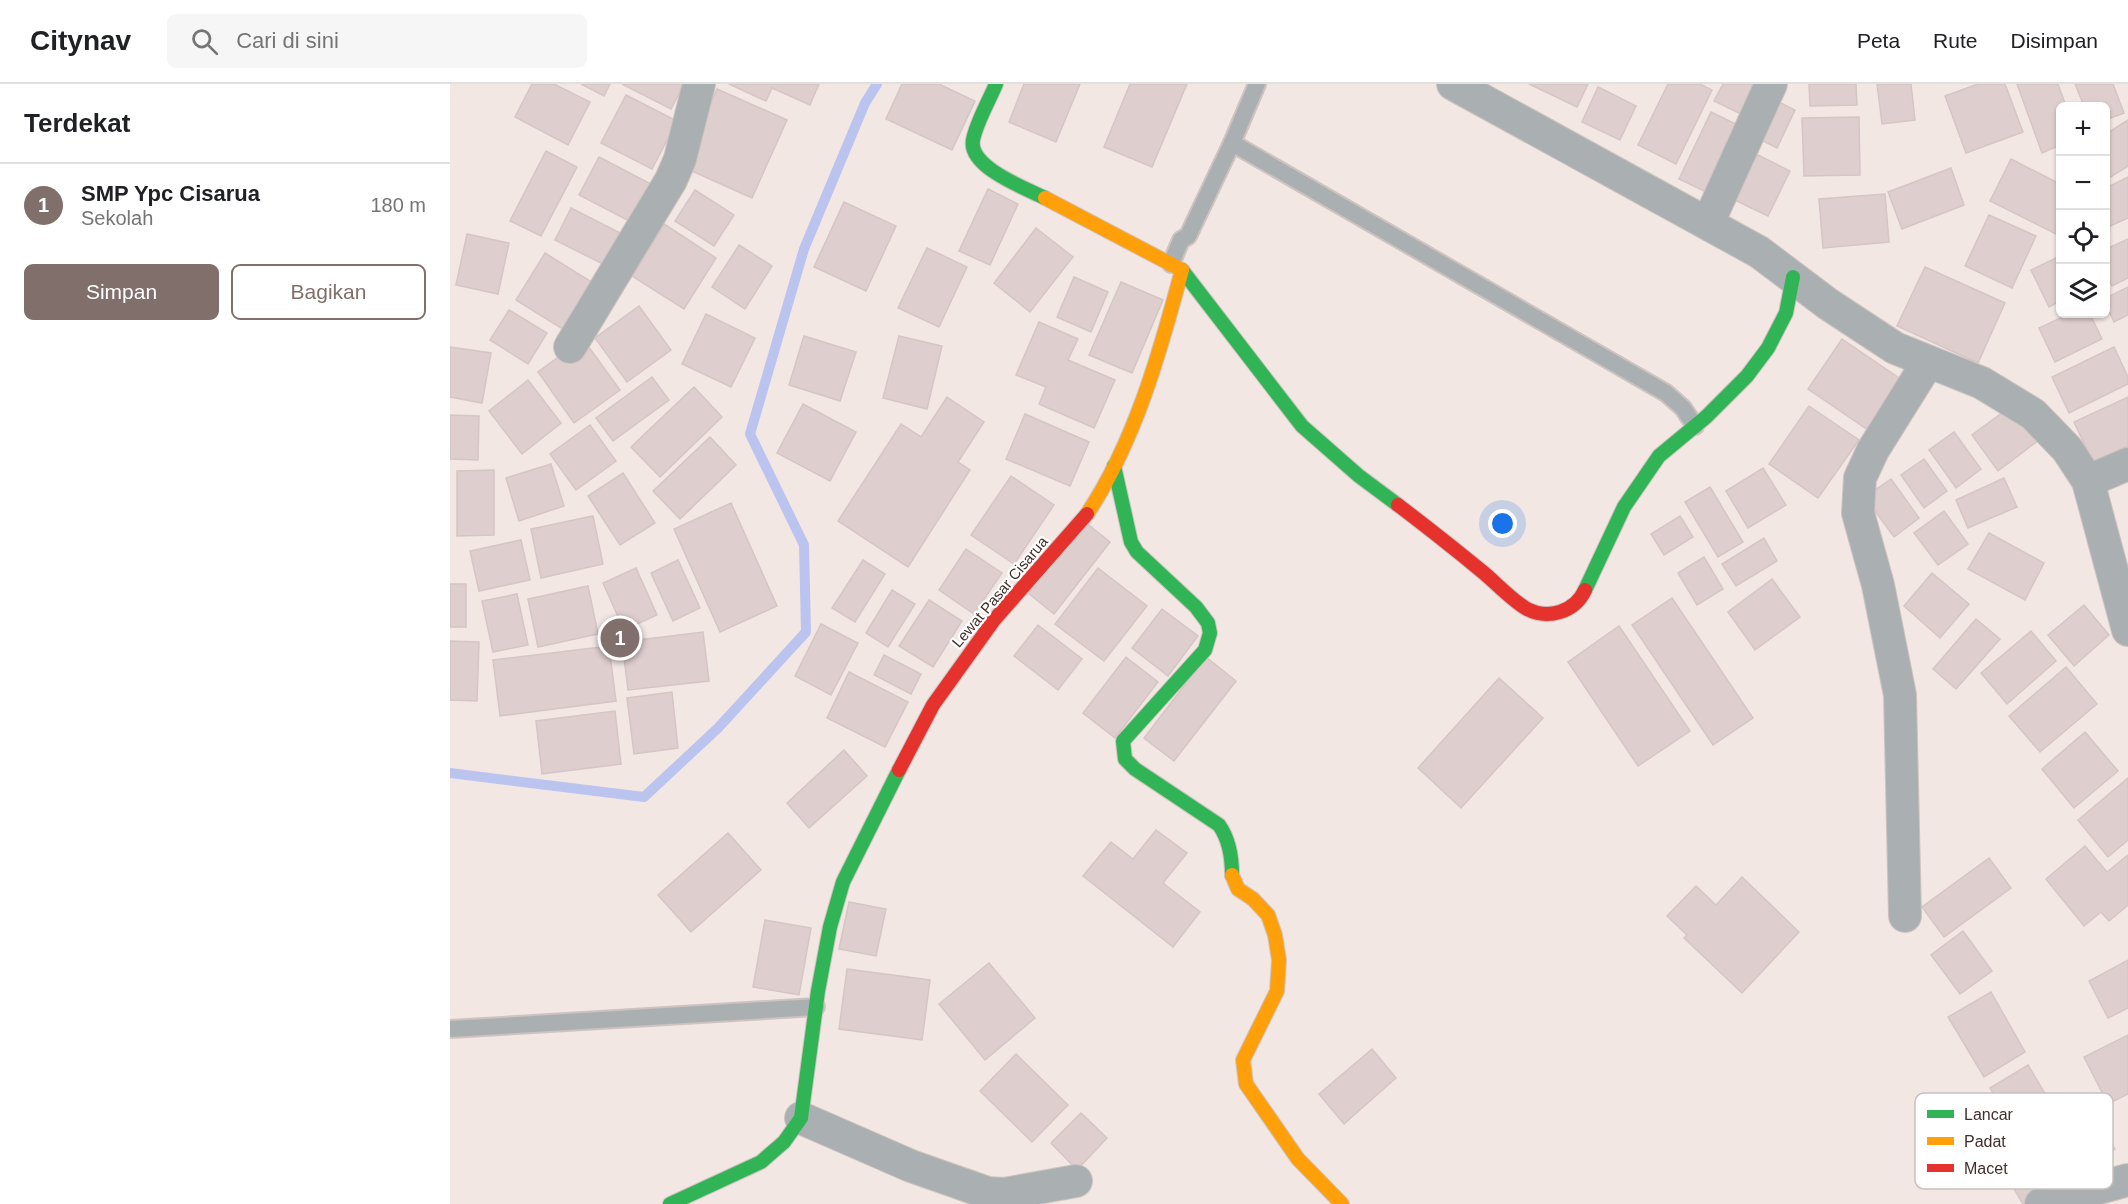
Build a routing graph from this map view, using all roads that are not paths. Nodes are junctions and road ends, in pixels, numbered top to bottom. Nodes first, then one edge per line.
1 (699, 84) edge
2 (996, 84) edge
3 (1257, 84) edge
4 (1453, 84) edge
5 (1771, 84) edge
6 (1232, 143) junction
7 (1708, 222) junction
8 (1177, 267) junction
9 (1793, 277) junction
10 (570, 347) dead end
11 (1928, 362) junction
12 (1695, 426) junction
13 (2128, 464) edge
14 (1114, 466) junction
15 (2088, 481) junction
16 (2128, 630) edge
17 (1905, 916) dead end
18 (816, 1007) junction
19 (450, 1029) edge
20 (801, 1118) junction
21 (2128, 1180) edge
22 (1076, 1181) dead end
23 (2113, 1184) edge
24 (2095, 1189) edge
25 (670, 1204) edge
26 (1342, 1204) edge
27 (2041, 1204) edge

1 - 10 street
2 - 8 street
3 - 6 lane
4 - 7 street
5 - 7 street
6 - 8 lane
6 - 12 lane
7 - 9 street
8 - 12 street
8 - 14 street, Lewat Pasar Cisarua
9 - 11 street
9 - 12 street
11 - 15 street
11 - 17 street
13 - 15 street
14 - 18 street, Lewat Pasar Cisarua
14 - 26 street
15 - 16 street
18 - 19 lane
18 - 20 street, Lewat Pasar Cisarua
20 - 22 street
20 - 25 street, Lewat Pasar Cisarua
21 - 23 street
24 - 27 street

